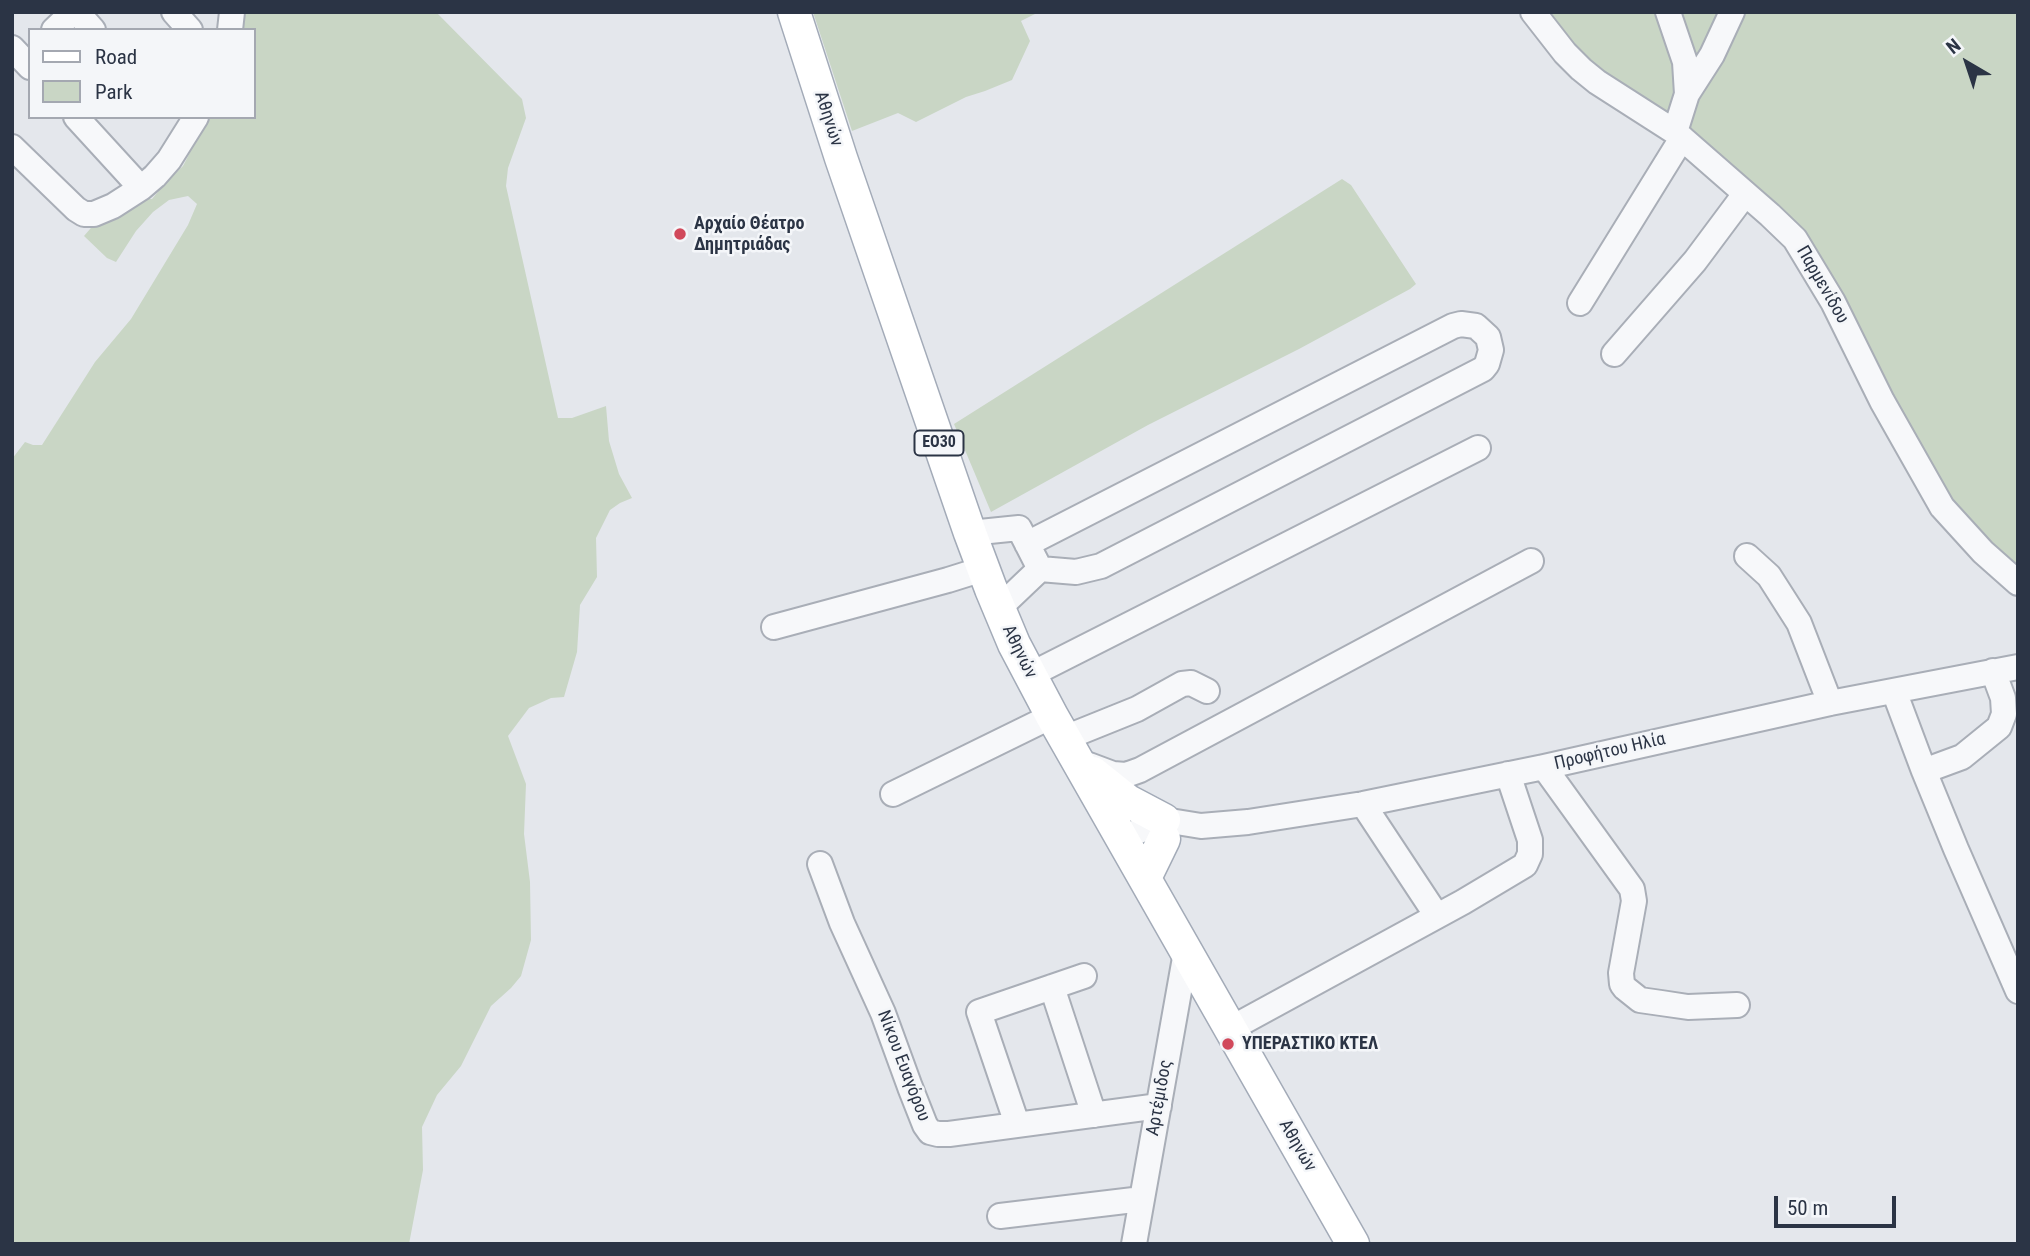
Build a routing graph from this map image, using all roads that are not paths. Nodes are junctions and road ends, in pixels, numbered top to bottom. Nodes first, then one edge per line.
1 (75, 12) edge
2 (174, 12) edge
3 (794, 12) edge
4 (1533, 12) edge
5 (1668, 12) edge
6 (1732, 12) edge
7 (56, 28) edge
8 (91, 28) edge
9 (189, 28) edge
10 (1687, 94) junction
11 (78, 119) edge
12 (185, 122) edge
13 (1678, 135) junction
14 (12, 147) edge
15 (141, 188) junction
16 (1745, 194) junction
17 (1580, 303) dead end
18 (1615, 354) dead end
19 (1478, 448) dead end
20 (970, 533) junction
21 (1027, 544) junction
22 (1747, 556) dead end
23 (1531, 561) dead end
24 (983, 569) junction
25 (1040, 569) junction
26 (2018, 583) edge
27 (999, 608) junction
28 (774, 627) dead end
29 (2018, 667) edge
30 (1993, 671) junction
31 (1030, 675) junction
32 (1208, 691) dead end
33 (1894, 691) junction
34 (1830, 703) junction
35 (1066, 739) junction
36 (1544, 767) junction
37 (1924, 771) junction
38 (1508, 774) junction
39 (893, 794) dead end
40 (1363, 804) junction
41 (1164, 829) junction
42 (1133, 856) junction
43 (820, 864) dead end
44 (1437, 916) junction
45 (1186, 952) junction
46 (1084, 976) dead end
47 (1052, 987) junction
48 (2018, 991) edge
49 (1737, 1005) dead end
50 (1230, 1029) junction
51 (1159, 1106) junction
52 (1094, 1115) junction
53 (1017, 1124) junction
54 (1142, 1199) junction
55 (1000, 1216) dead end
56 (1134, 1244) edge
57 (1353, 1244) edge

1 - 7 street
1 - 8 street
2 - 9 street
3 - 20 main road, Αθηνών / ΕΟ30
4 - 13 street, Παρμενίδου
5 - 10 street
6 - 10 street
10 - 13 street
11 - 15 street
12 - 15 street
13 - 16 street, Παρμενίδου
13 - 17 street
14 - 15 street
16 - 18 street
16 - 26 street, Παρμενίδου
19 - 31 street
20 - 21 street
20 - 24 main road, Αθηνών / ΕΟ30
21 - 25 street
21 - 25 street
22 - 34 street
23 - 35 street
24 - 27 main road, Αθηνών / ΕΟ30
24 - 28 street
25 - 27 street
27 - 31 main road, Αθηνών / ΕΟ30
29 - 30 street, Προφήτου Ηλία
30 - 33 street, Προφήτου Ηλία
30 - 37 street
31 - 35 main road, Αθηνών / ΕΟ30
32 - 35 street
33 - 34 street, Προφήτου Ηλία
33 - 37 street
34 - 36 street, Προφήτου Ηλία
35 - 39 street
35 - 41 main road
35 - 42 main road, Αθηνών / ΕΟ30
36 - 38 street, Προφήτου Ηλία
36 - 49 street
37 - 48 street
38 - 40 street, Προφήτου Ηλία
38 - 44 street
40 - 41 street, Προφήτου Ηλία
40 - 44 street
41 - 42 main road
41 - 42 street
42 - 45 main road, Αθηνών / ΕΟ30
43 - 53 street, Νίκου Ευαγόρου
44 - 50 street
45 - 50 main road, Αθηνών / ΕΟ30
45 - 51 street, Αρτέμιδος
46 - 47 street
47 - 52 street
47 - 53 street
50 - 57 main road, Αθηνών / ΕΟ30
51 - 52 street, Νίκου Ευαγόρου
51 - 54 street, Αρτέμιδος
52 - 53 street, Νίκου Ευαγόρου
54 - 55 street
54 - 56 street, Αρτέμιδος

